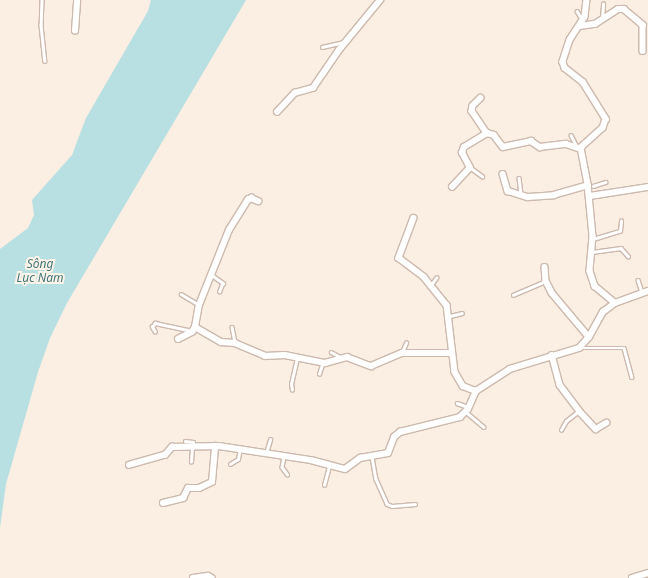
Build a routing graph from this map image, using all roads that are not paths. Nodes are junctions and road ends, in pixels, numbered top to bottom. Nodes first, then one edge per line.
1 (42, 0) edge
2 (77, 0) edge
3 (380, 0) edge
4 (587, 0) edge
5 (603, 4) dead end
6 (577, 11) dead end
7 (602, 19) junction
8 (584, 21) junction
9 (580, 26) junction
10 (75, 31) dead end
11 (346, 41) junction
12 (322, 47) dead end
13 (643, 51) dead end
14 (45, 61) dead end
15 (481, 98) dead end
16 (277, 112) dead end
17 (487, 133) junction
18 (571, 135) dead end
19 (579, 148) junction
20 (470, 168) junction
21 (503, 174) dead end
22 (482, 176) dead end
23 (519, 178) dead end
24 (605, 182) dead end
25 (452, 187) dead end
26 (590, 187) junction
27 (648, 187) edge
28 (521, 196) junction
29 (590, 196) junction
30 (258, 201) dead end
31 (414, 218) dead end
32 (621, 221) dead end
33 (593, 239) junction
34 (592, 252) junction
35 (628, 256) dead end
36 (545, 267) dead end
37 (212, 275) junction
38 (436, 278) dead end
39 (638, 280) dead end
40 (546, 281) junction
41 (430, 286) junction
42 (220, 291) dead end
43 (645, 292) edge
44 (181, 294) dead end
45 (513, 295) dead end
46 (615, 303) junction
47 (199, 305) junction
48 (462, 313) dead end
49 (450, 316) junction
50 (232, 327) dead end
51 (194, 329) junction
52 (155, 332) dead end
53 (589, 337) junction
54 (178, 339) dead end
55 (235, 343) junction
56 (406, 343) dead end
57 (579, 348) junction
58 (331, 352) dead end
59 (402, 353) junction
60 (452, 353) junction
61 (552, 355) junction
62 (297, 357) junction
63 (340, 358) junction
64 (323, 362) junction
65 (319, 374) dead end
66 (632, 377) dead end
67 (292, 390) dead end
68 (476, 391) junction
69 (457, 403) dead end
70 (467, 410) junction
71 (580, 411) junction
72 (606, 423) dead end
73 (484, 427) dead end
74 (561, 430) dead end
75 (270, 440) dead end
76 (184, 441) dead end
77 (194, 446) junction
78 (215, 446) junction
79 (240, 449) junction
80 (266, 453) junction
81 (372, 456) junction
82 (284, 458) junction
83 (191, 462) dead end
84 (230, 464) dead end
85 (129, 465) dead end
86 (330, 466) junction
87 (287, 474) dead end
88 (324, 485) dead end
89 (163, 503) dead end
90 (415, 504) dead end
91 (648, 573) edge
92 (194, 578) edge
93 (212, 578) edge
94 (632, 578) edge

1 - 14 lane
2 - 10 street
3 - 11 street
4 - 8 street
5 - 7 lane
6 - 8 lane
7 - 9 street
7 - 13 street
8 - 9 street
9 - 19 street
11 - 12 lane
11 - 16 street
15 - 17 street
17 - 19 street
17 - 20 street
18 - 19 lane
19 - 26 street
20 - 22 lane
20 - 25 street
21 - 28 street
23 - 28 lane
24 - 26 lane
26 - 28 street
26 - 29 street
27 - 29 street
29 - 33 street
30 - 37 street
31 - 41 street
32 - 33 lane
33 - 34 street
34 - 35 lane
34 - 46 street
36 - 40 street
37 - 42 lane
37 - 47 street
38 - 41 lane
39 - 43 lane
40 - 45 lane
40 - 53 street
41 - 49 street
43 - 46 street
44 - 47 lane
46 - 53 street
47 - 51 street
48 - 49 lane
49 - 60 street
50 - 55 lane
51 - 52 lane
51 - 54 street
51 - 55 street
53 - 57 street
55 - 62 street
56 - 59 lane
57 - 61 street
57 - 66 lane
58 - 63 lane
59 - 60 street
59 - 63 street
60 - 68 street
61 - 68 street
61 - 71 street
62 - 64 street
62 - 67 lane
63 - 64 street
64 - 65 lane
68 - 70 street
69 - 70 lane
70 - 73 lane
70 - 81 street
71 - 72 street
71 - 74 lane
75 - 80 lane
76 - 77 lane
77 - 78 street
77 - 83 lane
77 - 85 street
78 - 79 street
78 - 89 street
79 - 80 street
79 - 84 lane
80 - 82 street
81 - 86 street
81 - 90 lane
82 - 86 street
82 - 87 lane
86 - 88 lane
91 - 94 street
92 - 93 street

